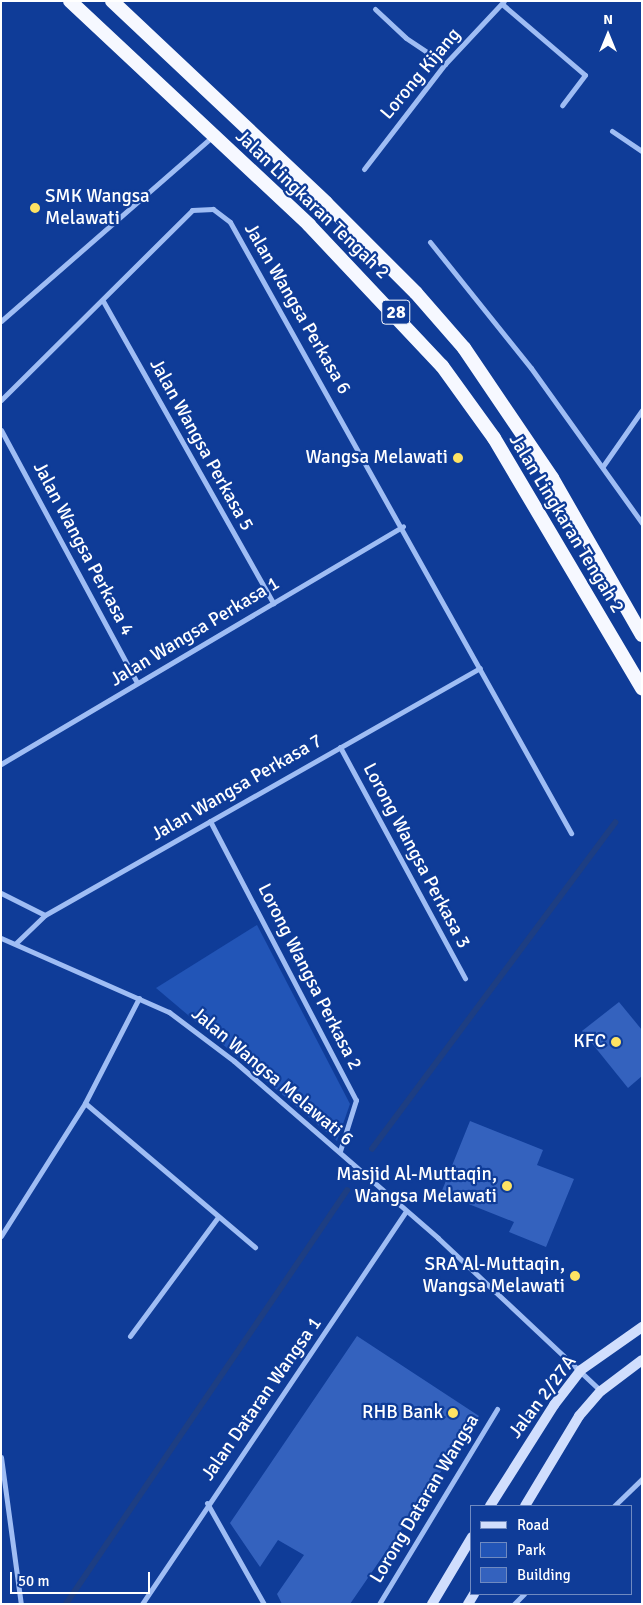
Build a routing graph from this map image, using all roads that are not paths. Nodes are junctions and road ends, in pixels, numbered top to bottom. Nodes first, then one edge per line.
1 (70, 1) edge
2 (112, 1) edge
3 (503, 2) edge
4 (375, 9) dead end
5 (445, 64) junction
6 (562, 105) dead end
7 (612, 130) dead end
8 (213, 136) junction
9 (642, 151) edge
10 (364, 169) dead end
11 (430, 242) dead end
12 (103, 300) junction
13 (1, 321) edge
14 (1, 400) edge
15 (642, 410) edge
16 (1, 430) edge
17 (603, 466) junction
18 (642, 524) edge
19 (404, 526) junction
20 (273, 603) junction
21 (628, 610) junction
22 (642, 620) edge
23 (642, 635) edge
24 (480, 668) junction
25 (138, 683) junction
26 (642, 688) edge
27 (340, 747) junction
28 (2, 763) edge
29 (210, 821) junction
30 (571, 833) dead end
31 (1, 892) edge
32 (46, 914) junction
33 (1, 938) edge
34 (16, 943) junction
35 (465, 978) dead end
36 (139, 998) junction
37 (85, 1102) junction
38 (340, 1151) junction
39 (406, 1211) junction
40 (218, 1217) junction
41 (1, 1236) edge
42 (255, 1247) dead end
43 (642, 1327) edge
44 (130, 1336) dead end
45 (642, 1360) edge
46 (581, 1370) junction
47 (601, 1391) junction
48 (497, 1409) dead end
49 (1, 1457) edge
50 (642, 1479) edge
51 (207, 1503) junction
52 (491, 1505) edge
53 (526, 1505) edge
54 (615, 1505) edge
55 (470, 1540) edge
56 (523, 1595) edge
57 (21, 1604) edge
58 (142, 1604) edge
59 (264, 1604) edge
60 (379, 1604) edge
61 (432, 1604) edge
62 (514, 1604) edge

1 - 8 highway, Jalan Lingkaran Tengah 2 / 28
2 - 21 highway, Jalan Lingkaran Tengah 2 / 28
3 - 5 street, Lorong Kijang
3 - 6 street
4 - 5 street
5 - 10 street, Lorong Kijang
7 - 9 street
8 - 13 street
8 - 26 highway, Jalan Lingkaran Tengah 2 / 28
11 - 17 street
12 - 14 street, Jalan Wangsa Perkasa 6
12 - 19 street, Jalan Wangsa Perkasa 6
12 - 20 street, Jalan Wangsa Perkasa 5
15 - 17 street
16 - 25 street, Jalan Wangsa Perkasa 4
17 - 18 street
19 - 20 street, Jalan Wangsa Perkasa 1
19 - 24 street, Jalan Wangsa Perkasa 6
20 - 25 street, Jalan Wangsa Perkasa 1
21 - 22 street
21 - 23 highway, Jalan Lingkaran Tengah 2 / 28
24 - 27 street, Jalan Wangsa Perkasa 7
24 - 30 street, Jalan Wangsa Perkasa 6
25 - 28 street, Jalan Wangsa Perkasa 1
27 - 29 street, Jalan Wangsa Perkasa 7
27 - 35 street, Lorong Wangsa Perkasa 3
29 - 32 street, Jalan Wangsa Perkasa 7
29 - 38 street, Lorong Wangsa Perkasa 2
31 - 32 street
32 - 34 street, Jalan Wangsa Perkasa 7
33 - 34 street, Jalan Wangsa Melawati 6
34 - 36 street, Jalan Wangsa Melawati 6
36 - 37 street
36 - 38 street, Jalan Wangsa Melawati 6
37 - 40 street
37 - 41 street
38 - 39 street, Jalan Wangsa Melawati 6
39 - 46 street, Jalan Wangsa Melawati 6
39 - 51 street, Jalan Dataran Wangsa 1
40 - 42 street
40 - 44 street
43 - 46 main road, Jalan 2/27A
45 - 47 main road
46 - 47 street, Jalan Wangsa Melawati 6
46 - 52 main road, Jalan 2/27A
47 - 53 main road
48 - 60 street, Lorong Dataran Wangsa
49 - 57 street
50 - 54 street
51 - 58 street, Jalan Dataran Wangsa 1
51 - 59 street
55 - 61 main road
56 - 62 street

